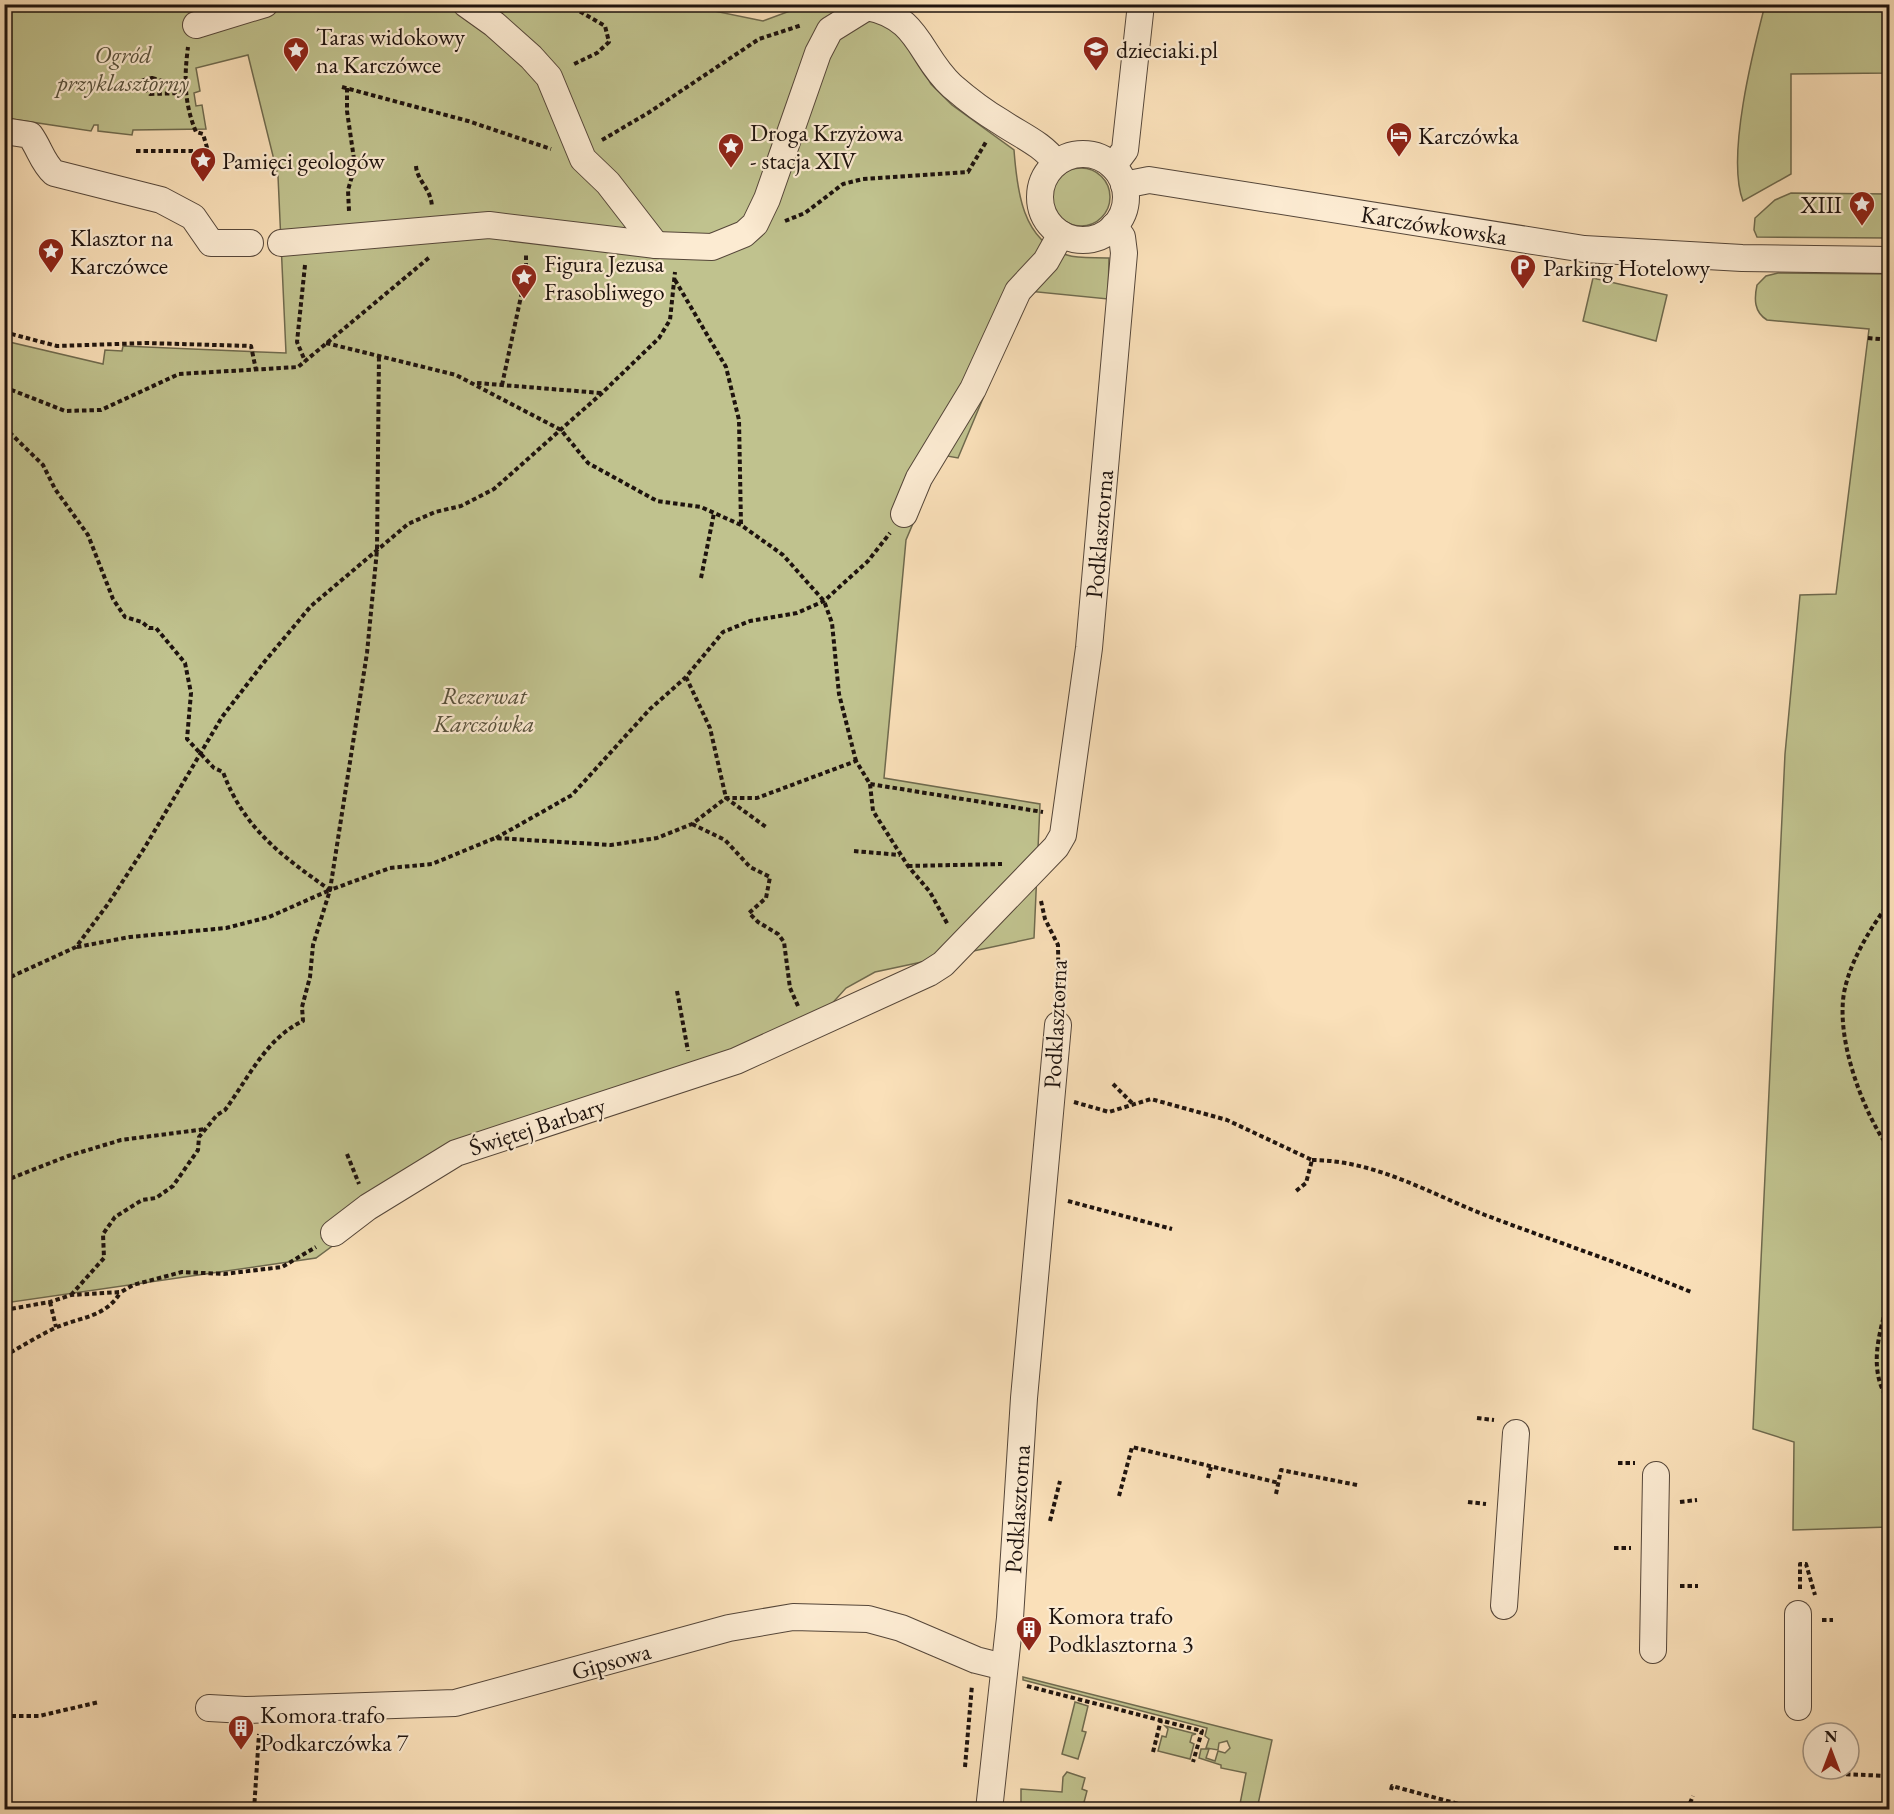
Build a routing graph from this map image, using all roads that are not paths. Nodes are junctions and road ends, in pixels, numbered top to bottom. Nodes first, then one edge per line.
1 (265, 4) edge
2 (466, 4) edge
3 (1141, 4) edge
4 (192, 30) road end
5 (4, 131) edge
6 (1056, 163) junction
7 (1119, 176) junction
8 (1114, 226) junction
9 (1061, 234) junction
10 (250, 243) dead end
11 (281, 243) dead end
12 (667, 246) junction
13 (1890, 260) edge
14 (904, 514) road end
15 (1041, 864) joint
16 (1058, 1025) road end
17 (334, 1233) road end
18 (1506, 1426) road end
19 (1656, 1475) dead end
20 (1504, 1606) dead end
21 (1798, 1614) dead end
22 (1653, 1650) dead end
23 (1013, 1676) junction
24 (1798, 1707) dead end
25 (209, 1708) dead end
26 (988, 1809) edge

1 - 4 street
2 - 12 street
3 - 7 street
5 - 10 street
6 - 7 street
6 - 9 street
6 - 12 street
7 - 8 street
7 - 13 street, Karczówkowska
8 - 9 street
8 - 15 street, Podklasztorna
9 - 14 street
11 - 12 street
15 - 17 street, Świętej Barbary
16 - 23 street, Podklasztorna
18 - 20 street
19 - 22 street
21 - 24 street
23 - 25 street, Gipsowa
23 - 26 street, Podklasztorna

